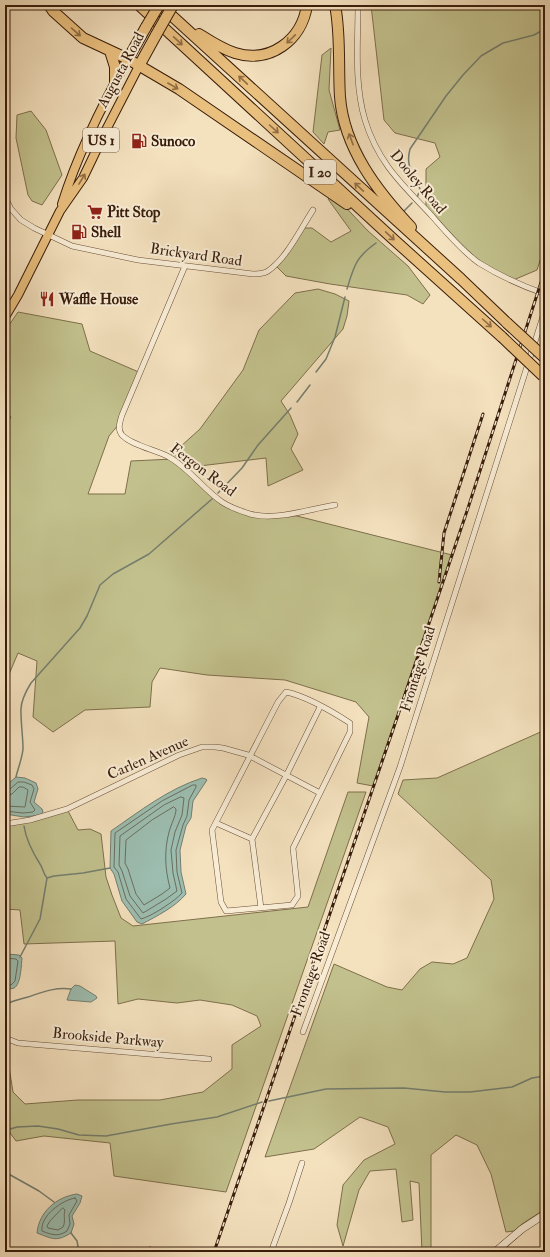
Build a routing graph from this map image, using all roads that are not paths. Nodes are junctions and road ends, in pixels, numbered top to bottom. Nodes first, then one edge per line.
1 (49, 5) edge
2 (139, 5) edge
3 (159, 5) edge
4 (173, 5) edge
5 (307, 5) edge
6 (335, 5) edge
7 (358, 5) edge
8 (180, 23) junction
9 (110, 51) junction
10 (128, 59) junction
11 (139, 66) junction
12 (115, 82) junction
13 (5, 197) edge
14 (313, 210) dead end
15 (60, 211) junction
16 (377, 224) junction
17 (48, 234) junction
18 (185, 266) junction
19 (460, 279) junction
20 (545, 294) edge
21 (545, 310) edge
22 (5, 317) edge
23 (545, 358) edge
24 (544, 377) edge
25 (335, 505) dead end
26 (320, 707) junction
27 (250, 757) junction
28 (286, 774) junction
29 (320, 792) junction
30 (216, 823) junction
31 (5, 824) edge
32 (252, 839) junction
33 (261, 908) junction
34 (302, 1032) dead end
35 (5, 1038) edge
36 (209, 1059) dead end
37 (302, 1163) dead end
38 (545, 1214) edge
39 (271, 1252) edge
40 (495, 1252) edge

1 -> 9 highway
2 -> 16 highway, I 20
3 - 8 highway, I 20
3 - 10 highway, Augusta Road / US 1, bridge
4 - 11 highway, Augusta Road / US 1, bridge
5 -> 8 highway
19 -> 6 highway
7 - 20 street, Dooley Road
19 -> 8 highway, I 20
9 - 10 highway
9 - 12 highway
10 - 11 highway
10 - 12 main road, Augusta Road / US 1
15 -> 11 main road, Augusta Road / US 1
11 -> 16 highway
12 - 15 main road, Augusta Road / US 1
13 - 17 street, Brickyard Road
14 - 18 street, Brickyard Road
15 - 17 main road, Augusta Road / US 1
16 -> 24 highway, I 20, bridge
17 - 18 street, Brickyard Road
17 - 22 main road, Augusta Road / US 1
18 - 25 street, Fergon Road
19 - 23 highway, I 20, bridge
21 - 34 street, Frontage Road
26 - 27 street
26 - 28 street
26 - 29 street
27 - 28 street, Carlen Avenue
27 - 30 street
27 - 31 street, Carlen Avenue
28 - 29 street, Carlen Avenue
28 - 32 street
29 - 33 street
30 - 32 street
30 - 33 street
32 - 33 street
35 - 36 street, Brookside Parkway
37 - 39 street
38 - 40 street

